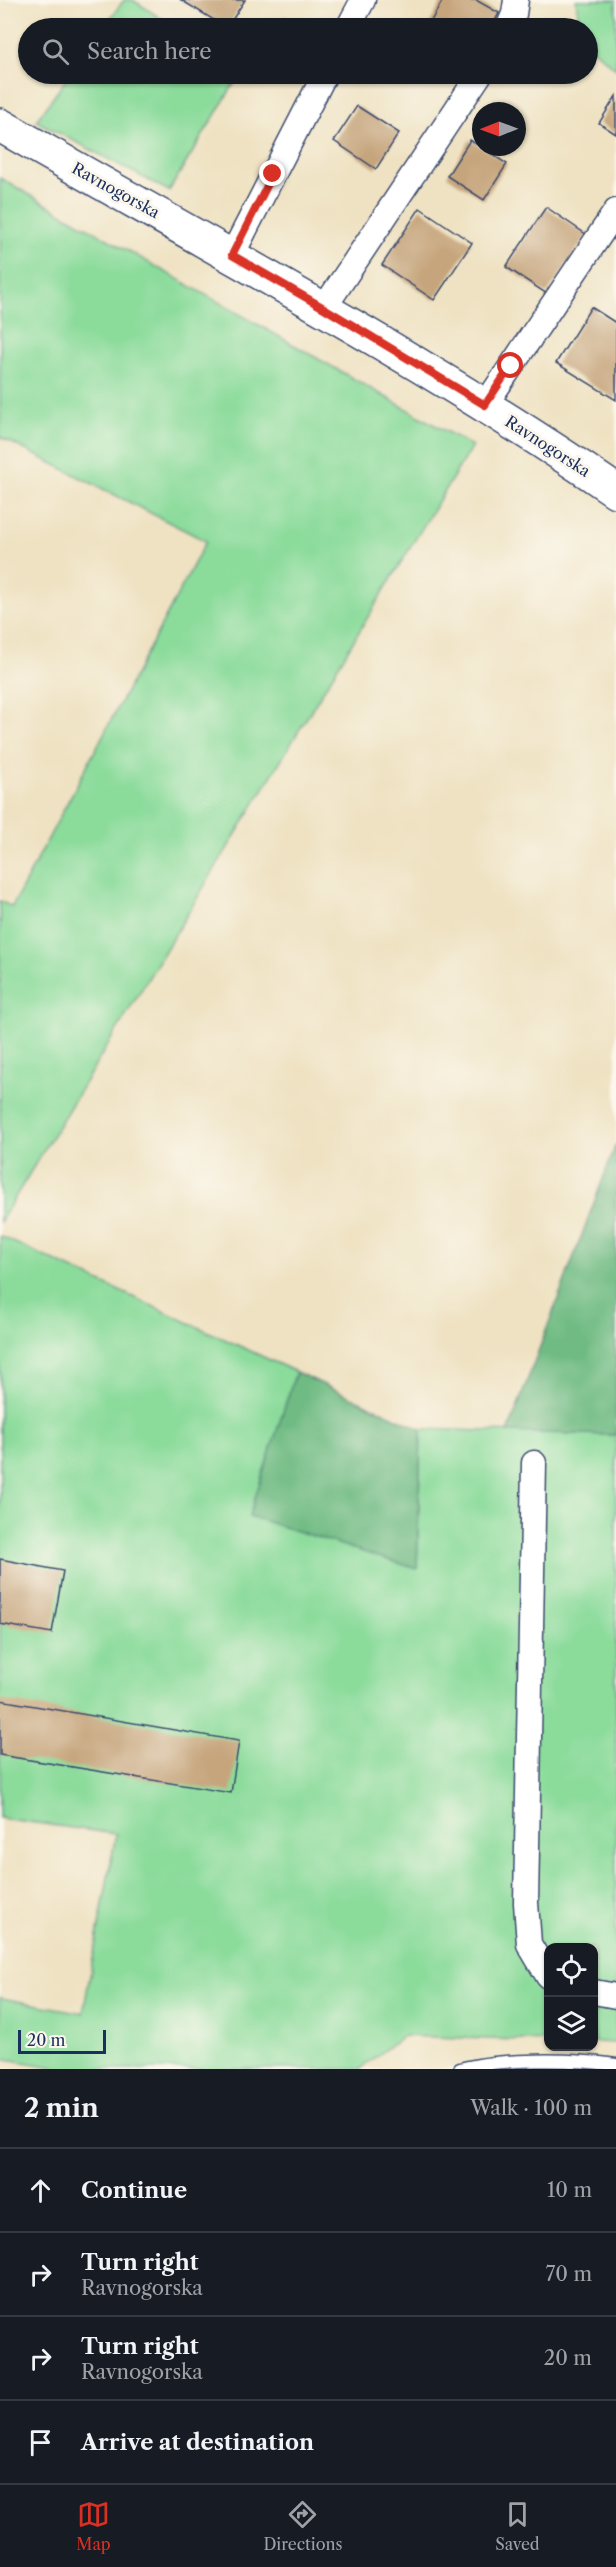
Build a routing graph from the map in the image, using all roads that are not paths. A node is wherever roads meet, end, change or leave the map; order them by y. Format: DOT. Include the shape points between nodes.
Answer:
graph roads {
  1 [pos="363,0"];
  2 [pos="516,0"];
  3 [pos="353,18"];
  4 [pos="512,18"];
  5 [pos="320,84"];
  6 [pos="473,84"];
  7 [pos="0,124"];
  8 [pos="616,211"];
  9 [pos="232,255"];
  10 [pos="324,308"];
  11 [pos="485,405"];
  12 [pos="616,491"];
  13 [pos="534,1463"];
  14 [pos="544,1968"];
  15 [pos="598,1993"];
  16 [pos="616,1996"];
  17 [pos="616,2066"];
  18 [pos="460,2069"];
  1 -- 3 [label="street"];
  2 -- 4 [label="street"];
  5 -- 9 [label="street"];
  6 -- 10 [label="street"];
  7 -- 9 [label="main road, Ravnogorska"];
  8 -- 11 [label="street"];
  9 -- 10 [label="main road, Ravnogorska"];
  10 -- 11 [label="main road, Ravnogorska"];
  11 -- 12 [label="main road, Ravnogorska"];
  13 -- 14 [label="street" via="526,1903 530,1944"];
  15 -- 16 [label="street"];
  17 -- 18 [label="lane" via="595,2062 495,2062"];
}
